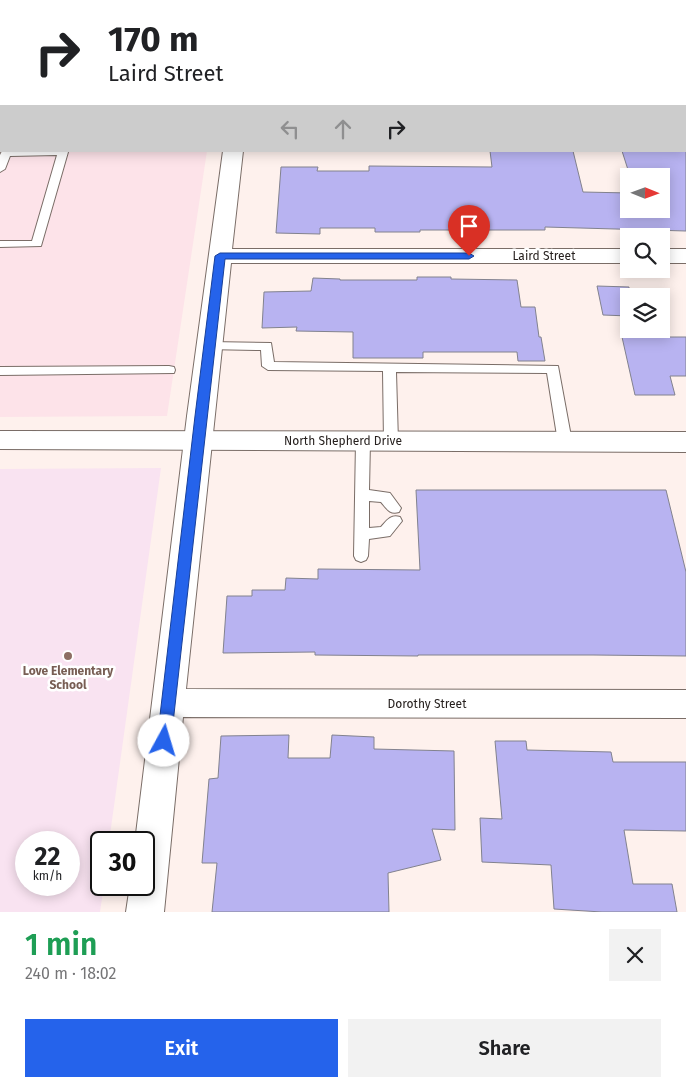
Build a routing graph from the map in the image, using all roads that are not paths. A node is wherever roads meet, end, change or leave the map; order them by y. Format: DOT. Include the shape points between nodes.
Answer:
graph roads {
  1 [pos="233,152"];
  2 [pos="0,169"];
  3 [pos="0,244"];
  4 [pos="220,256"];
  5 [pos="620,256"];
  6 [pos="670,256"];
  7 [pos="686,256"];
  8 [pos="210,346"];
  9 [pos="389,367"];
  10 [pos="169,370"];
  11 [pos="0,371"];
  12 [pos="0,440"];
  13 [pos="198,441"];
  14 [pos="363,442"];
  15 [pos="391,442"];
  16 [pos="564,442"];
  17 [pos="686,442"];
  18 [pos="362,496"];
  19 [pos="362,534"];
  20 [pos="361,556"];
  21 [pos="168,703"];
  22 [pos="686,704"];
  23 [pos="145,912"];
  1 -- 4 [label="street"];
  2 -- 3 [label="lane" via="6,153 63,152 36,244"];
  4 -- 5 [label="street, Laird Street"];
  4 -- 8 [label="street"];
  6 -- 7 [label="street"];
  8 -- 9 [label="lane" via="267,346 268,366"];
  8 -- 13 [label="street"];
  9 -- 15 [label="lane"];
  9 -- 16 [label="lane" via="553,369"];
  10 -- 11 [label="lane"];
  12 -- 13 [label="street, North Shepherd Drive"];
  13 -- 14 [label="street, North Shepherd Drive"];
  13 -- 21 [label="street"];
  14 -- 15 [label="street, North Shepherd Drive"];
  14 -- 18 [label="lane"];
  15 -- 16 [label="street, North Shepherd Drive"];
  16 -- 17 [label="street, North Shepherd Drive"];
  18 -- 19 [label="lane"];
  18 -- 19 [label="lane" via="385,497 394,514 385,532"];
  19 -- 20 [label="lane"];
  21 -- 22 [label="street, Dorothy Street"];
  21 -- 23 [label="street"];
}
